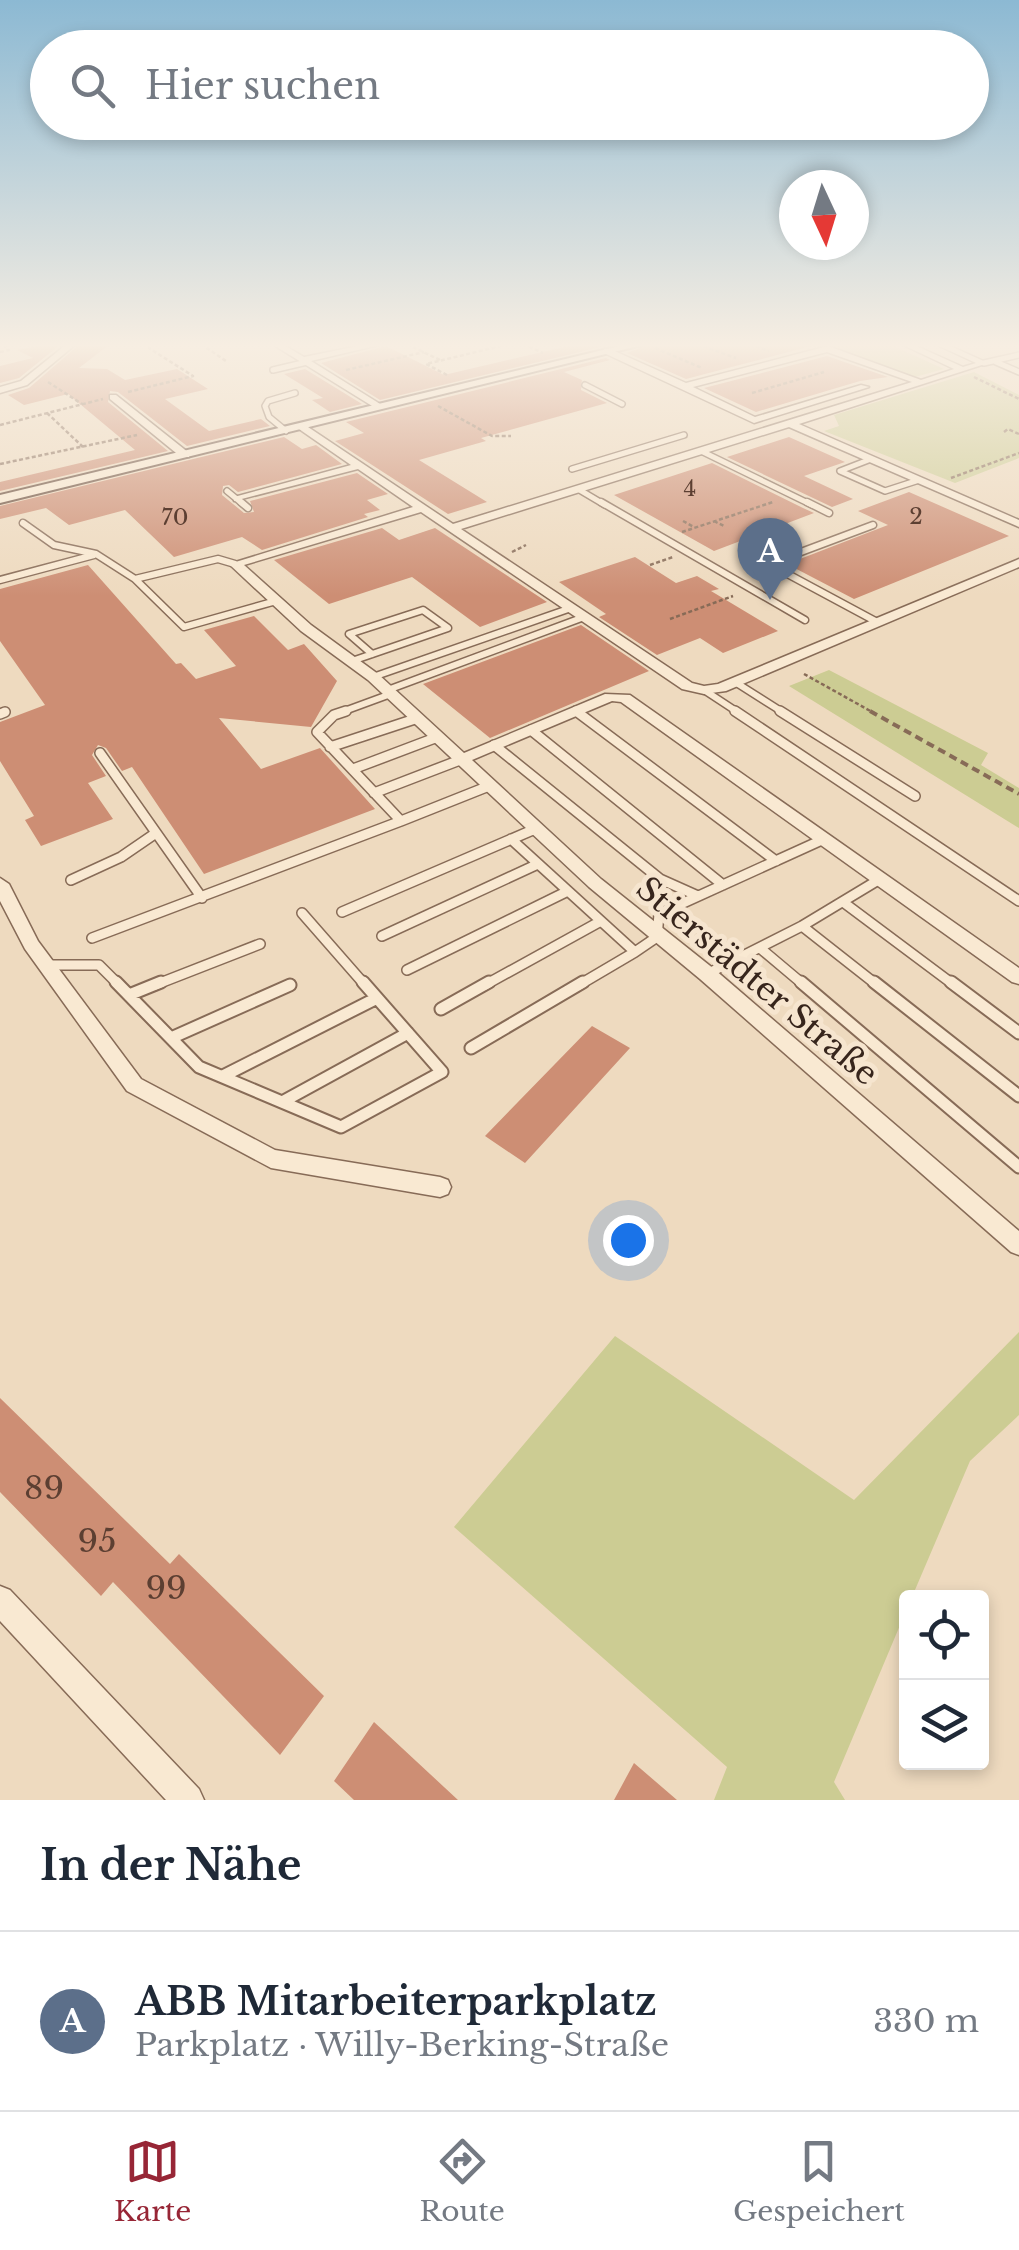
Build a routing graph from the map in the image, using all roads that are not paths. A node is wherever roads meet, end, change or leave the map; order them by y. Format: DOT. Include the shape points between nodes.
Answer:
graph roads {
  1 [pos="151,428"];
  2 [pos="283,428"];
  3 [pos="297,428"];
  4 [pos="303,428"];
  5 [pos="776,428"];
  6 [pos="798,428"];
  7 [pos="286,430"];
  8 [pos="684,435"];
  9 [pos="701,451"];
  10 [pos="186,455"];
  11 [pos="871,459"];
  12 [pos="359,466"];
  13 [pos="572,468"];
  14 [pos="918,480"];
  15 [pos="578,489"];
  16 [pos="227,491"];
  17 [pos="0,499"];
  18 [pos="238,500"];
  19 [pos="248,508"];
  20 [pos="422,508"];
  21 [pos="829,513"];
  22 [pos="23,523"];
  23 [pos="1019,524"];
  24 [pos="873,525"];
  25 [pos="451,528"];
  26 [pos="96,554"];
  27 [pos="1019,563"];
  28 [pos="235,564"];
  29 [pos="136,579"];
  30 [pos="0,580"];
  31 [pos="276,601"];
  32 [pos="570,608"];
  33 [pos="584,617"];
  34 [pos="805,620"];
  35 [pos="877,622"];
  36 [pos="372,654"];
  37 [pos="352,661"];
  38 [pos="373,677"];
  39 [pos="735,682"];
  40 [pos="704,690"];
  41 [pos="387,693"];
  42 [pos="576,711"];
  43 [pos="414,719"];
  44 [pos="531,730"];
  45 [pos="436,738"];
  46 [pos="494,746"];
  47 [pos="330,747"];
  48 [pos="100,753"];
  49 [pos="460,760"];
  50 [pos="352,770"];
  51 [pos="489,786"];
  52 [pos="374,793"];
  53 [pos="915,796"];
  54 [pos="401,821"];
  55 [pos="535,829"];
  56 [pos="156,833"];
  57 [pos="511,839"];
  58 [pos="824,839"];
  59 [pos="776,861"];
  60 [pos="538,864"];
  61 [pos="882,878"];
  62 [pos="72,880"];
  63 [pos="0,884"];
  64 [pos="723,885"];
  65 [pos="568,891"];
  66 [pos="698,896"];
  67 [pos="202,898"];
  68 [pos="843,902"];
  69 [pos="1019,902"];
  70 [pos="342,912"];
  71 [pos="302,913"];
  72 [pos="601,920"];
  73 [pos="802,926"];
  74 [pos="382,936"];
  75 [pos="657,936"];
  76 [pos="92,938"];
  77 [pos="260,944"];
  78 [pos="760,948"];
  79 [pos="635,952"];
  80 [pos="46,965"];
  81 [pos="407,970"];
  82 [pos="707,974"];
  83 [pos="1019,977"];
  84 [pos="290,985"];
  85 [pos="129,996"];
  86 [pos="377,998"];
  87 [pos="441,1009"];
  88 [pos="408,1033"];
  89 [pos="1019,1034"];
  90 [pos="171,1038"];
  91 [pos="470,1048"];
  92 [pos="223,1076"];
  93 [pos="1019,1096"];
  94 [pos="282,1102"];
  95 [pos="1019,1167"];
  96 [pos="440,1187"];
  97 [pos="1019,1246"];
  98 [pos="0,1600"];
  99 [pos="188,1800"];
  1 -- 10 [label="street"];
  2 -- 7 [label="lane"];
  3 -- 7 [label="main road"];
  4 -- 12 [label="street"];
  5 -- 9 [label="street"];
  6 -- 11 [label="street"];
  7 -- 10 [label="main road"];
  8 -- 13 [label="lane"];
  9 -- 15 [label="street"];
  9 -- 21 [label="lane"];
  10 -- 17 [label="main road"];
  11 -- 14 [label="street"];
  11 -- 14 [label="lane" via="840,470 885,491"];
  12 -- 18 [label="street"];
  12 -- 20 [label="street"];
  14 -- 23 [label="street"];
  15 -- 25 [label="street"];
  15 -- 34 [label="lane"];
  16 -- 18 [label="lane"];
  18 -- 19 [label="lane"];
  20 -- 25 [label="street"];
  20 -- 28 [label="street"];
  22 -- 26 [label="lane" via="54,545"];
  24 -- 35 [label="lane" via="769,564"];
  25 -- 32 [label="street"];
  26 -- 29 [label="lane"];
  26 -- 30 [label="lane"];
  27 -- 35 [label="street"];
  28 -- 29 [label="lane" via="218,559"];
  28 -- 31 [label="street, Stierstädter Straße"];
  29 -- 31 [label="lane" via="184,627"];
  31 -- 37 [label="street, Stierstädter Straße"];
  32 -- 33 [label="street"];
  32 -- 38 [label="lane"];
  33 -- 40 [label="street" via="687,686"];
  33 -- 41 [label="lane"];
  35 -- 39 [label="street"];
  36 -- 36 [label="lane" via="418,638 448,628 423,610 349,634"];
  36 -- 37 [label="lane"];
  37 -- 38 [label="street, Stierstädter Straße"];
  38 -- 41 [label="street, Stierstädter Straße"];
  39 -- 40 [label="street"];
  39 -- 53 [label="lane"];
  40 -- 69 [label="lane"];
  41 -- 43 [label="street, Stierstädter Straße"];
  41 -- 47 [label="lane" via="323,723 317,732"];
  42 -- 44 [label="street"];
  42 -- 58 [label="street" via="610,696 625,698"];
  42 -- 59 [label="lane"];
  43 -- 45 [label="street, Stierstädter Straße"];
  43 -- 47 [label="lane"];
  44 -- 46 [label="street"];
  44 -- 64 [label="lane"];
  45 -- 49 [label="street, Stierstädter Straße"];
  45 -- 50 [label="lane"];
  46 -- 49 [label="street"];
  46 -- 66 [label="lane" via="660,878"];
  47 -- 50 [label="lane"];
  48 -- 56 [label="lane"];
  49 -- 51 [label="street, Stierstädter Straße"];
  49 -- 52 [label="lane"];
  50 -- 52 [label="lane"];
  51 -- 54 [label="lane"];
  51 -- 55 [label="street, Stierstädter Straße"];
  52 -- 54 [label="lane"];
  54 -- 67 [label="lane"];
  55 -- 57 [label="lane"];
  55 -- 75 [label="street, Stierstädter Straße"];
  56 -- 62 [label="lane"];
  56 -- 67 [label="lane"];
  57 -- 60 [label="lane"];
  57 -- 70 [label="lane"];
  58 -- 59 [label="lane"];
  58 -- 61 [label="street"];
  59 -- 64 [label="lane"];
  60 -- 65 [label="lane"];
  60 -- 74 [label="lane"];
  61 -- 68 [label="lane"];
  61 -- 83 [label="street"];
  63 -- 80 [label="street"];
  64 -- 66 [label="lane"];
  65 -- 72 [label="lane"];
  65 -- 81 [label="lane"];
  66 -- 75 [label="lane" via="659,914"];
  67 -- 76 [label="lane"];
  68 -- 73 [label="lane"];
  68 -- 89 [label="lane"];
  71 -- 86 [label="lane"];
  72 -- 79 [label="lane"];
  72 -- 87 [label="lane"];
  73 -- 78 [label="lane"];
  73 -- 93 [label="lane"];
  75 -- 79 [label="lane"];
  75 -- 82 [label="street, Stierstädter Straße"];
  77 -- 85 [label="lane"];
  78 -- 82 [label="lane"];
  78 -- 95 [label="lane"];
  79 -- 91 [label="lane"];
  80 -- 85 [label="lane" via="99,964"];
  80 -- 96 [label="street" via="134,1085 271,1159"];
  82 -- 97 [label="street, Stierstädter Straße"];
  84 -- 90 [label="lane"];
  85 -- 90 [label="lane"];
  86 -- 88 [label="lane"];
  86 -- 92 [label="lane"];
  88 -- 94 [label="lane"];
  88 -- 94 [label="lane" via="442,1072 341,1127"];
  90 -- 92 [label="lane" via="200,1067"];
  92 -- 94 [label="lane"];
  98 -- 99 [label="street"];
}
